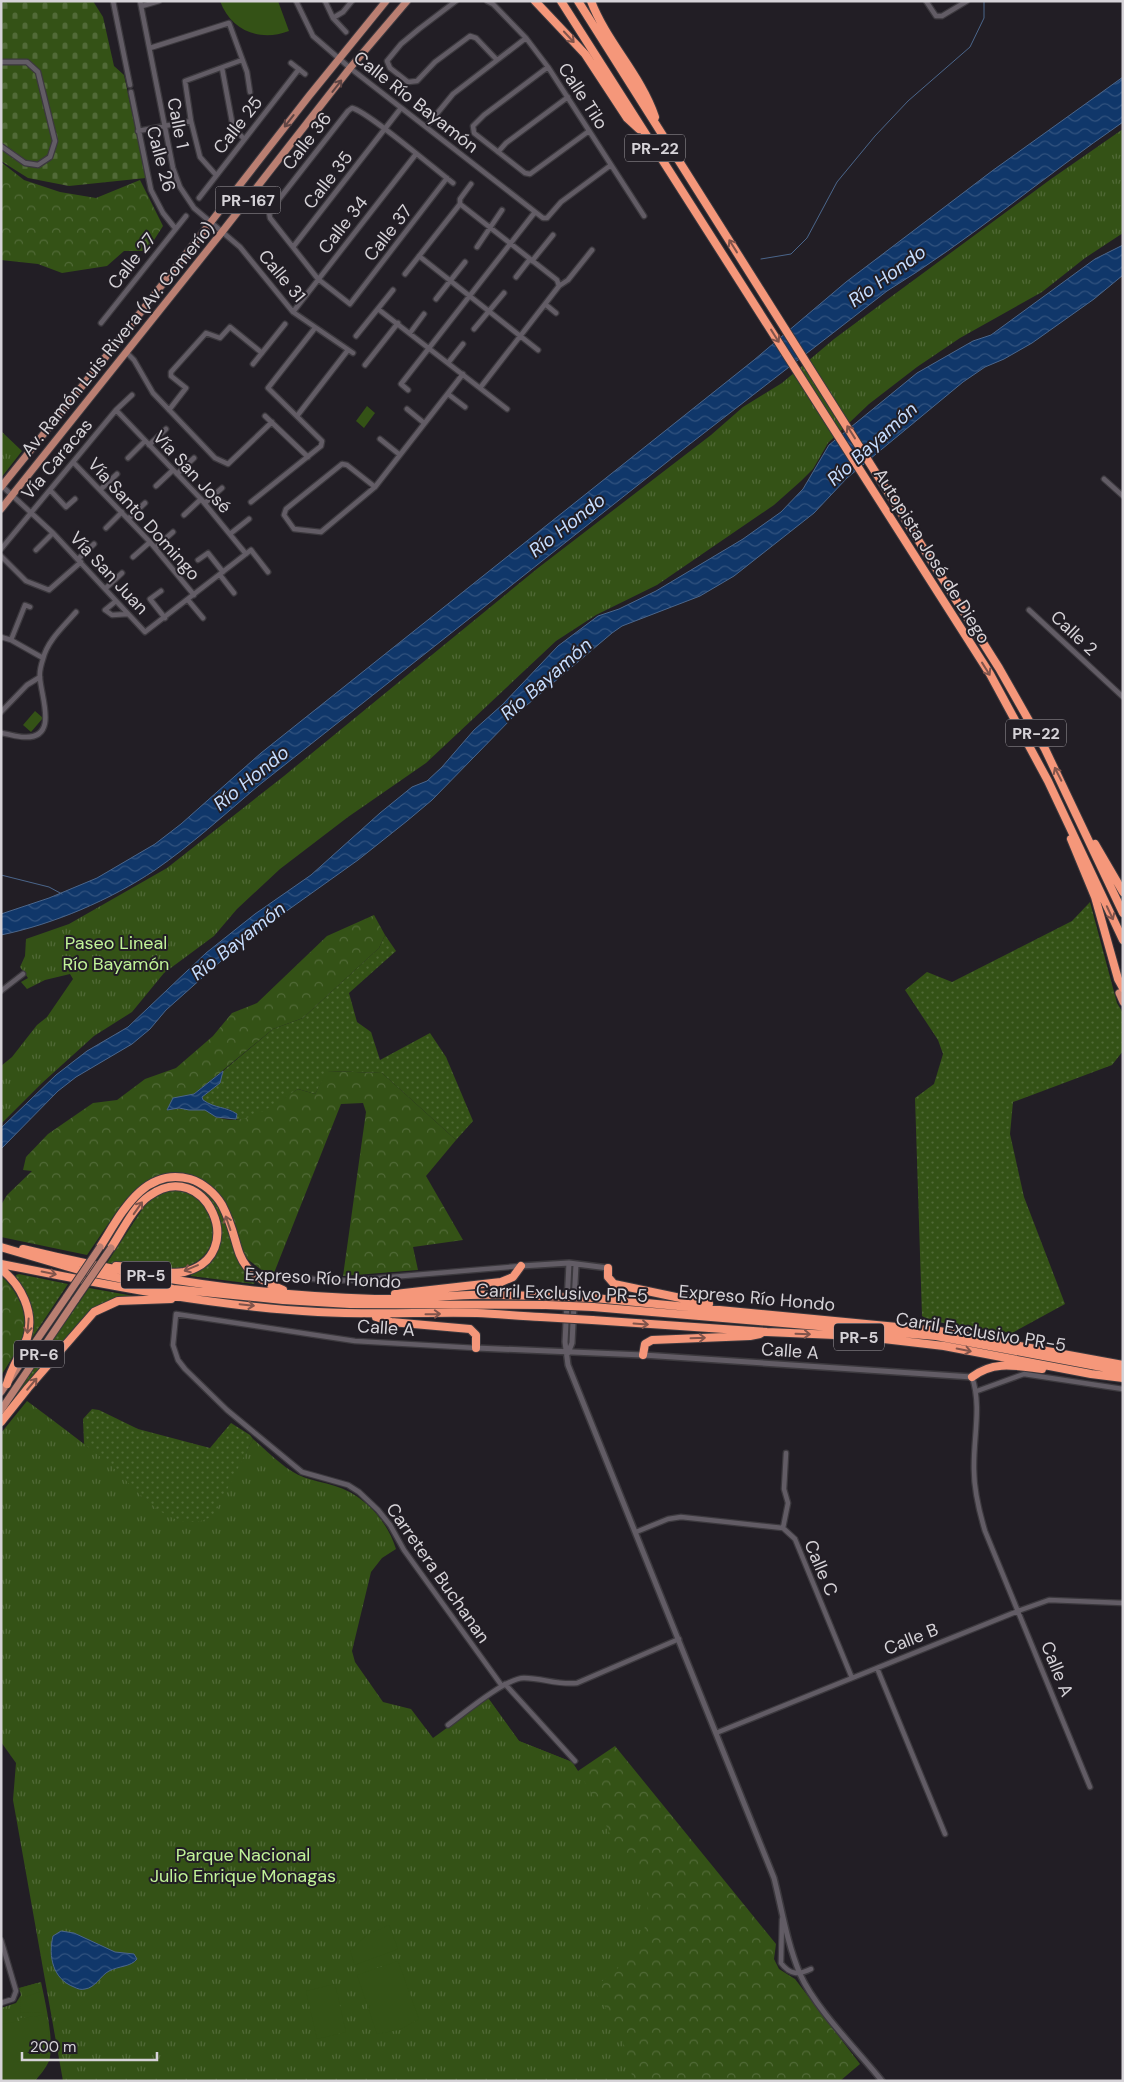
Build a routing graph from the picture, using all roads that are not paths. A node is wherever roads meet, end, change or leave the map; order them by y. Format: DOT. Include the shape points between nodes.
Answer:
graph roads {
  1 [pos="113,1"];
  2 [pos="158,1"];
  3 [pos="296,1"];
  4 [pos="325,1"];
  5 [pos="352,1"];
  6 [pos="386,1"];
  7 [pos="407,1"];
  8 [pos="456,1"];
  9 [pos="487,1"];
  10 [pos="535,1"];
  11 [pos="561,1"];
  12 [pos="566,1"];
  13 [pos="572,1"];
  14 [pos="578,1"];
  15 [pos="591,1"];
  16 [pos="926,1"];
  17 [pos="967,1"];
  18 [pos="141,4"];
  19 [pos="333,18"];
  20 [pos="346,32"];
  21 [pos="526,38"];
  22 [pos="150,48"];
  23 [pos="339,59"];
  24 [pos="242,60"];
  25 [pos="497,60"];
  26 [pos="1,62"];
  27 [pos="125,62"];
  28 [pos="119,63"];
  29 [pos="291,63"];
  30 [pos="548,67"];
  31 [pos="222,68"];
  32 [pos="350,68"];
  33 [pos="299,69"];
  34 [pos="305,74"];
  35 [pos="130,85"];
  36 [pos="131,92"];
  37 [pos="250,92"];
  38 [pos="568,97"];
  39 [pos="401,108"];
  40 [pos="191,121"];
  41 [pos="165,126"];
  42 [pos="426,127"];
  43 [pos="384,130"];
  44 [pos="138,131"];
  45 [pos="589,131"];
  46 [pos="660,131"];
  47 [pos="244,139"];
  48 [pos="649,139"];
  49 [pos="1,146"];
  50 [pos="498,152"];
  51 [pos="416,154"];
  52 [pos="675,155"];
  53 [pos="611,165"];
  54 [pos="216,175"];
  55 [pos="447,178"];
  56 [pos="453,183"];
  57 [pos="471,184"];
  58 [pos="199,198"];
  59 [pos="460,204"];
  60 [pos="502,210"];
  61 [pos="535,212"];
  62 [pos="186,216"];
  63 [pos="644,216"];
  64 [pos="210,222"];
  65 [pos="175,228"];
  66 [pos="491,229"];
  67 [pos="222,232"];
  68 [pos="553,235"];
  69 [pos="511,244"];
  70 [pos="293,247"];
  71 [pos="477,247"];
  72 [pos="592,250"];
  73 [pos="419,256"];
  74 [pos="531,260"];
  75 [pos="466,262"];
  76 [pos="405,274"];
  77 [pos="516,277"];
  78 [pos="318,279"];
  79 [pos="450,281"];
  80 [pos="559,286"];
  81 [pos="393,290"];
  82 [pos="504,292"];
  83 [pos="748,294"];
  84 [pos="470,296"];
  85 [pos="436,299"];
  86 [pos="350,304"];
  87 [pos="545,304"];
  88 [pos="378,308"];
  89 [pos="489,311"];
  90 [pos="293,312"];
  91 [pos="556,313"];
  92 [pos="424,314"];
  93 [pos="101,324"];
  94 [pos="285,324"];
  95 [pos="398,324"];
  96 [pos="315,328"];
  97 [pos="474,329"];
  98 [pos="410,333"];
  99 [pos="356,336"];
  100 [pos="520,336"];
  101 [pos="463,344"];
  102 [pos="429,348"];
  103 [pos="538,350"];
  104 [pos="127,353"];
  105 [pos="262,353"];
  106 [pos="448,363"];
  107 [pos="254,364"];
  108 [pos="365,365"];
  109 [pos="463,374"];
  110 [pos="480,388"];
  111 [pos="408,390"];
  112 [pos="448,394"];
  113 [pos="132,395"];
  114 [pos="465,407"];
  115 [pos="507,409"];
  116 [pos="116,410"];
  117 [pos="169,410"];
  118 [pos="407,410"];
  119 [pos="265,416"];
  120 [pos="297,416"];
  121 [pos="272,422"];
  122 [pos="424,423"];
  123 [pos="166,429"];
  124 [pos="380,439"];
  125 [pos="145,441"];
  126 [pos="150,445"];
  127 [pos="400,455"];
  128 [pos="308,457"];
  129 [pos="128,458"];
  130 [pos="194,458"];
  131 [pos="73,462"];
  132 [pos="173,470"];
  133 [pos="117,474"];
  134 [pos="177,474"];
  135 [pos="1104,479"];
  136 [pos="156,486"];
  137 [pos="375,486"];
  138 [pos="2,487"];
  139 [pos="222,488"];
  140 [pos="50,490"];
  141 [pos="100,490"];
  142 [pos="12,496"];
  143 [pos="1123,496"];
  144 [pos="75,499"];
  145 [pos="203,501"];
  146 [pos="251,502"];
  147 [pos="145,503"];
  148 [pos="1,509"];
  149 [pos="32,512"];
  150 [pos="122,512"];
  151 [pos="184,515"];
  152 [pos="128,519"];
  153 [pos="249,519"];
  154 [pos="106,528"];
  155 [pos="173,532"];
  156 [pos="53,533"];
  157 [pos="230,534"];
  158 [pos="150,542"];
  159 [pos="94,544"];
  160 [pos="155,548"];
  161 [pos="1,549"];
  162 [pos="36,550"];
  163 [pos="246,554"];
  164 [pos="1,556"];
  165 [pos="133,557"];
  166 [pos="198,560"];
  167 [pos="79,561"];
  168 [pos="268,572"];
  169 [pos="122,573"];
  170 [pos="221,573"];
  171 [pos="106,588"];
  172 [pos="161,591"];
  173 [pos="234,593"];
  174 [pos="194,595"];
  175 [pos="188,600"];
  176 [pos="116,601"];
  177 [pos="30,607"];
  178 [pos="1029,610"];
  179 [pos="76,612"];
  180 [pos="128,614"];
  181 [pos="165,618"];
  182 [pos="203,618"];
  183 [pos="1,637"];
  184 [pos="11,640"];
  185 [pos="43,658"];
  186 [pos="40,676"];
  187 [pos="1123,697"];
  188 [pos="1,712"];
  189 [pos="1,733"];
  190 [pos="1070,800"];
  191 [pos="1060,805"];
  192 [pos="1123,892"];
  193 [pos="1123,913"];
  194 [pos="1123,940"];
  195 [pos="23,974"];
  196 [pos="1121,990"];
  197 [pos="1,991"];
  198 [pos="1123,1002"];
  199 [pos="1,1243"];
  200 [pos="1,1248"];
  201 [pos="100,1248"];
  202 [pos="110,1248"];
  203 [pos="569,1263"];
  204 [pos="1,1264"];
  205 [pos="576,1264"];
  206 [pos="89,1265"];
  207 [pos="521,1266"];
  208 [pos="608,1268"];
  209 [pos="1,1269"];
  210 [pos="278,1275"];
  211 [pos="292,1294"];
  212 [pos="182,1297"];
  213 [pos="376,1299"];
  214 [pos="720,1309"];
  215 [pos="176,1314"];
  216 [pos="367,1314"];
  217 [pos="767,1332"];
  218 [pos="476,1348"];
  219 [pos="568,1353"];
  220 [pos="643,1356"];
  221 [pos="1122,1366"];
  222 [pos="1091,1374"];
  223 [pos="972,1377"];
  224 [pos="1123,1378"];
  225 [pos="7,1384"];
  226 [pos="1123,1389"];
  227 [pos="977,1391"];
  228 [pos="1,1392"];
  229 [pos="1,1410"];
  230 [pos="1,1422"];
  231 [pos="786,1453"];
  232 [pos="783,1528"];
  233 [pos="636,1532"];
  234 [pos="1123,1603"];
  235 [pos="1018,1611"];
  236 [pos="678,1639"];
  237 [pos="877,1668"];
  238 [pos="852,1678"];
  239 [pos="504,1685"];
  240 [pos="448,1724"];
  241 [pos="716,1733"];
  242 [pos="575,1761"];
  243 [pos="1090,1787"];
  244 [pos="945,1834"];
  245 [pos="782,1919"];
  246 [pos="1,1940"];
  247 [pos="4,1959"];
  248 [pos="811,1969"];
  249 [pos="800,1974"];
  250 [pos="1,2003"];
  251 [pos="880,2079"];
  252 [pos="873,2081"];
  1 -- 27 [label="street"];
  2 -- 18 [label="street"];
  3 -- 23 [label="street, Calle Río Bayamón" via="313,36"];
  4 -- 19 [label="street"];
  5 -- 19 [label="street"];
  6 -- 23 [label="main road, Av. Ramón Luis Rivera (Av. Comerío) / PR-167"];
  7 -- 32 [label="main road, Av. Ramón Luis Rivera (Av. Comerío) / PR-167"];
  8 -- 25 [label="street" via="401,44 388,61 390,68 408,82 417,81 435,62 470,36"];
  9 -- 21 [label="street, Calle Tilo"];
  10 -- 48 [label="highway, one-way" via="585,54 627,118"];
  11 -- 48 [label="highway, Autopista José de Diego / PR-22"];
  12 -- 83 [label="highway" via="728,256"];
  13 -- 52 [label="highway" via="656,134"];
  14 -- 46 [label="highway, Autopista José de Diego / PR-22"];
  15 -- 46 [label="highway" via="606,32 649,100"];
  16 -- 17 [label="street" via="936,16 942,16"];
  18 -- 22 [label="street, Calle 1"];
  19 -- 20 [label="street"];
  21 -- 25 [label="street"];
  21 -- 30 [label="street, Calle Tilo"];
  22 -- 24 [label="street" via="229,23"];
  22 -- 41 [label="street, Calle 1"];
  23 -- 32 [label="street, Calle Río Bayamón"];
  23 -- 64 [label="main road, Av. Ramón Luis Rivera (Av. Comerío) / PR-167, one-way"];
  24 -- 31 [label="street"];
  24 -- 37 [label="street"];
  25 -- 42 [label="street" via="453,94"];
  26 -- 49 [label="street" via="27,62 38,72 55,141 50,157 38,165 25,163"];
  27 -- 28 [label="street"];
  27 -- 35 [label="street"];
  29 -- 33 [label="street"];
  30 -- 38 [label="street, Calle Tilo"];
  30 -- 50 [label="street" via="473,126 474,133"];
  31 -- 40 [label="street" via="185,81"];
  31 -- 47 [label="street" via="233,126"];
  32 -- 39 [label="street, Calle Río Bayamón"];
  67 -- 32 [label="main road, Av. Ramón Luis Rivera (Av. Comerío) / PR-167, one-way"];
  33 -- 34 [label="street"];
  33 -- 47 [label="street, Calle 25"];
  36 -- 44 [label="street, Calle 26"];
  38 -- 45 [label="street, Calle Tilo"];
  38 -- 50 [label="street"];
  39 -- 42 [label="street, Calle Río Bayamón"];
  39 -- 43 [label="street, Calle 35"];
  40 -- 41 [label="street"];
  40 -- 54 [label="street" via="200,157"];
  41 -- 44 [label="street"];
  41 -- 64 [label="street, Calle 1" via="180,187 194,208"];
  42 -- 61 [label="street, Calle Río Bayamón"];
  43 -- 51 [label="street, Calle 36"];
  43 -- 70 [label="street, Calle 35"];
  43 -- 70 [label="street, Calle 36" via="358,109 348,111 270,212 270,218"];
  44 -- 65 [label="street, Calle 26" via="151,190"];
  45 -- 50 [label="street" via="530,174"];
  45 -- 53 [label="street, Calle Tilo"];
  46 -- 52 [label="highway, Autopista José de Diego / PR-22"];
  47 -- 54 [label="street, Calle 25"];
  48 -- 83 [label="highway, Autopista José de Diego / PR-22"];
  51 -- 55 [label="street, Calle 36"];
  51 -- 78 [label="street, Calle 34"];
  190 -- 52 [label="highway, Autopista José de Diego / PR-22, one-way" via="1022,706"];
  53 -- 61 [label="street" via="561,202 547,218"];
  53 -- 63 [label="street, Calle Tilo"];
  54 -- 58 [label="street, Calle 25"];
  55 -- 56 [label="street, Calle 36"];
  55 -- 86 [label="street, Calle 37"];
  57 -- 59 [label="street"];
  59 -- 66 [label="street"];
  59 -- 73 [label="street"];
  60 -- 66 [label="street"];
  61 -- 69 [label="street"];
  62 -- 65 [label="street, Calle 27"];
  64 -- 67 [label="street, Calle 1"];
  64 -- 138 [label="main road, Av. Ramón Luis Rivera (Av. Comerío) / PR-167"];
  65 -- 93 [label="street, Calle 27"];
  66 -- 69 [label="street"];
  66 -- 71 [label="street"];
  67 -- 90 [label="street, Calle 31" via="240,247"];
  67 -- 104 [label="main road, Av. Ramón Luis Rivera (Av. Comerío) / PR-167"];
  68 -- 74 [label="street"];
  69 -- 74 [label="street"];
  69 -- 84 [label="street"];
  70 -- 78 [label="street, Calle 36"];
  72 -- 80 [label="street" via="568,280"];
  73 -- 76 [label="street"];
  73 -- 79 [label="street"];
  74 -- 77 [label="street"];
  74 -- 80 [label="street" via="557,280"];
  75 -- 79 [label="street"];
  78 -- 86 [label="street, Calle 36"];
  78 -- 90 [label="street, Calle 34"];
  79 -- 84 [label="street"];
  79 -- 85 [label="street"];
  80 -- 87 [label="street"];
  81 -- 88 [label="street"];
  82 -- 89 [label="street"];
  83 -- 191 [label="highway, Autopista José de Diego / PR-22, one-way" via="1011,710"];
  84 -- 89 [label="street"];
  84 -- 102 [label="street"];
  87 -- 91 [label="street"];
  87 -- 100 [label="street"];
  88 -- 95 [label="street"];
  88 -- 99 [label="street"];
  89 -- 97 [label="street"];
  89 -- 100 [label="street"];
  90 -- 96 [label="street, Calle 31"];
  92 -- 98 [label="street"];
  94 -- 105 [label="street"];
  95 -- 98 [label="street"];
  95 -- 108 [label="street"];
  96 -- 120 [label="street" via="268,388"];
  96 -- 120 [label="street, Calle 31" via="350,351"];
  98 -- 102 [label="street"];
  100 -- 103 [label="street"];
  100 -- 110 [label="street"];
  101 -- 106 [label="street"];
  102 -- 106 [label="street"];
  102 -- 111 [label="street" via="401,384"];
  104 -- 117 [label="street" via="153,393"];
  104 -- 142 [label="main road, Av. Ramón Luis Rivera (Av. Comerío) / PR-167"];
  105 -- 107 [label="street"];
  105 -- 117 [label="street" via="230,327 220,338 206,333 171,372 171,376 186,388"];
  106 -- 109 [label="street"];
  109 -- 110 [label="street"];
  109 -- 112 [label="street"];
  110 -- 115 [label="street"];
  112 -- 114 [label="street"];
  112 -- 122 [label="street"];
  113 -- 116 [label="street, Vía Caracas"];
  116 -- 125 [label="street, Vía San José"];
  116 -- 131 [label="street, Vía Caracas"];
  117 -- 121 [label="street" via="216,458 228,464"];
  118 -- 122 [label="street"];
  119 -- 121 [label="street"];
  120 -- 128 [label="street" via="322,441 321,446"];
  121 -- 128 [label="street"];
  122 -- 127 [label="street"];
  123 -- 126 [label="street"];
  124 -- 127 [label="street"];
  125 -- 126 [label="street, Vía San José"];
  125 -- 129 [label="street"];
  126 -- 132 [label="street, Vía San José"];
  127 -- 137 [label="street"];
  128 -- 146 [label="street"];
  130 -- 134 [label="street"];
  131 -- 140 [label="street, Vía Caracas"];
  131 -- 141 [label="street, Vía Santo Domingo"];
  132 -- 134 [label="street, Vía San José"];
  132 -- 136 [label="street"];
  133 -- 141 [label="street"];
  134 -- 145 [label="street, Vía San José"];
  135 -- 143 [label="street"];
  137 -- 137 [label="street" via="321,532 294,529 284,515 286,509 342,464"];
  138 -- 142 [label="street, Vía San Juan"];
  139 -- 145 [label="street"];
  140 -- 144 [label="street" via="66,507"];
  140 -- 149 [label="street, Vía Caracas"];
  141 -- 150 [label="street, Vía Santo Domingo"];
  142 -- 148 [label="main road, Av. Ramón Luis Rivera (Av. Comerío) / PR-167"];
  142 -- 149 [label="street, Vía San Juan"];
  145 -- 151 [label="street"];
  145 -- 157 [label="street, Vía San José"];
  147 -- 152 [label="street"];
  149 -- 156 [label="street, Vía San Juan"];
  149 -- 161 [label="street, Vía Caracas"];
  150 -- 152 [label="street, Vía Santo Domingo"];
  150 -- 154 [label="street"];
  152 -- 158 [label="street, Vía Santo Domingo"];
  153 -- 157 [label="street"];
  155 -- 160 [label="street"];
  156 -- 162 [label="street"];
  156 -- 167 [label="street, Vía San Juan"];
  157 -- 163 [label="street, Vía San José"];
  158 -- 160 [label="street, Vía Santo Domingo"];
  158 -- 165 [label="street"];
  159 -- 167 [label="street"];
  160 -- 174 [label="street, Vía Santo Domingo"];
  163 -- 168 [label="street, Vía San José" via="251,550"];
  163 -- 170 [label="street, Vía San Juan"];
  164 -- 167 [label="street" via="26,581 50,590"];
  166 -- 170 [label="street" via="208,553"];
  167 -- 171 [label="street, Vía San Juan"];
  169 -- 171 [label="street"];
  170 -- 173 [label="street"];
  170 -- 174 [label="street, Vía San Juan"];
  171 -- 176 [label="street, Vía San Juan"];
  172 -- 181 [label="street" via="150,599"];
  174 -- 175 [label="street, Vía San Juan"];
  175 -- 181 [label="street, Vía San Juan"];
  175 -- 182 [label="street"];
  176 -- 180 [label="street, Vía San Juan"];
  176 -- 180 [label="street" via="105,610 112,615"];
  177 -- 184 [label="street" via="25,605"];
  178 -- 187 [label="street, Calle 2"];
  179 -- 185 [label="street"];
  180 -- 181 [label="street, Vía San Juan" via="144,632"];
  183 -- 184 [label="street"];
  184 -- 185 [label="street"];
  185 -- 186 [label="street"];
  186 -- 188 [label="street"];
  186 -- 189 [label="street" via="47,716 41,731 26,738"];
  190 -- 192 [label="highway"];
  190 -- 193 [label="highway, Autopista José de Diego / PR-22"];
  191 -- 194 [label="highway, Autopista José de Diego / PR-22, one-way"];
  191 -- 196 [label="highway" via="1095,897"];
  195 -- 197 [label="street"];
  196 -- 198 [label="highway"];
  199 -- 206 [label="highway, Expreso Río Hondo / PR-5"];
  200 -- 221 [label="highway, Carril Exclusivo PR-5, bridge" via="111,1278 196,1291 350,1304 593,1307 902,1333"];
  211 -- 201 [label="highway, one-way" via="248,1270 239,1256 220,1203 207,1188 189,1179 164,1179 143,1188 130,1201"];
  201 -- 225 [label="main road, PR-6, bridge"];
  202 -- 206 [label="highway, one-way" via="142,1203 164,1188 194,1191 206,1200 216,1216 218,1233 214,1248 202,1263 191,1269 175,1273 132,1266"];
  202 -- 229 [label="main road, PR-6, bridge"];
  203 -- 205 [label="street"];
  203 -- 207 [label="street"];
  203 -- 219 [label="street" via="565,1342"];
  204 -- 212 [label="highway, Expreso Río Hondo / PR-5, one-way"];
  205 -- 208 [label="street"];
  205 -- 219 [label="street" via="572,1343"];
  206 -- 211 [label="highway, Expreso Río Hondo / PR-5" via="209,1285"];
  207 -- 210 [label="street" via="339,1280"];
  207 -- 213 [label="highway" via="512,1277 501,1282 407,1292"];
  208 -- 214 [label="highway" via="608,1278 614,1284 710,1304"];
  209 -- 225 [label="highway, one-way" via="16,1284 29,1316 27,1337"];
  211 -- 213 [label="highway, Expreso Río Hondo / PR-5"];
  212 -- 216 [label="highway, Expreso Río Hondo / PR-5, one-way" via="316,1312"];
  230 -- 212 [label="highway, one-way" via="94,1312 118,1301"];
  213 -- 214 [label="highway, Expreso Río Hondo / PR-5, bridge" via="542,1296"];
  214 -- 221 [label="highway, Expreso Río Hondo / PR-5" via="939,1331"];
  215 -- 218 [label="street, Calle A" via="355,1340"];
  215 -- 239 [label="street, Carretera Buchanan" via="173,1345 185,1369 227,1410 302,1472 348,1485 378,1510"];
  216 -- 217 [label="highway, Expreso Río Hondo / PR-5, one-way, bridge" via="476,1313"];
  216 -- 218 [label="highway" via="391,1322 470,1329 476,1334"];
  220 -- 217 [label="highway, one-way" via="645,1344 650,1340 750,1336"];
  217 -- 222 [label="highway, Expreso Río Hondo / PR-5, one-way" via="858,1336 944,1346"];
  218 -- 219 [label="street, Calle A"];
  219 -- 220 [label="street, Calle A"];
  219 -- 233 [label="street" via="568,1365"];
  220 -- 223 [label="street, Calle A"];
  222 -- 223 [label="highway" via="996,1365"];
  222 -- 224 [label="highway, Expreso Río Hondo / PR-5"];
  223 -- 227 [label="street, Calle A"];
  225 -- 228 [label="main road, PR-6"];
  226 -- 227 [label="street" via="1024,1374"];
  227 -- 235 [label="street, Calle A" via="974,1471 977,1502 985,1531"];
  231 -- 232 [label="street" via="784,1489 788,1503"];
  232 -- 233 [label="street, Calle C" via="681,1517"];
  232 -- 238 [label="street, Calle C" via="795,1539"];
  233 -- 236 [label="street"];
  234 -- 235 [label="street, Calle B" via="1048,1600"];
  235 -- 237 [label="street, Calle B"];
  235 -- 243 [label="street, Calle A"];
  236 -- 239 [label="street" via="577,1683 560,1684 521,1678"];
  236 -- 241 [label="street"];
  237 -- 238 [label="street, Calle B"];
  237 -- 244 [label="street"];
  238 -- 241 [label="street, Calle B"];
  239 -- 240 [label="street"];
  239 -- 242 [label="street, Carretera Buchanan"];
  241 -- 245 [label="street" via="774,1878"];
  245 -- 249 [label="street"];
  245 -- 249 [label="street" via="781,1963 790,1972"];
  246 -- 247 [label="street"];
  247 -- 250 [label="street" via="16,1991 13,1999"];
  248 -- 249 [label="street"];
  249 -- 251 [label="street" via="814,1998"];
  251 -- 252 [label="street"];
}
